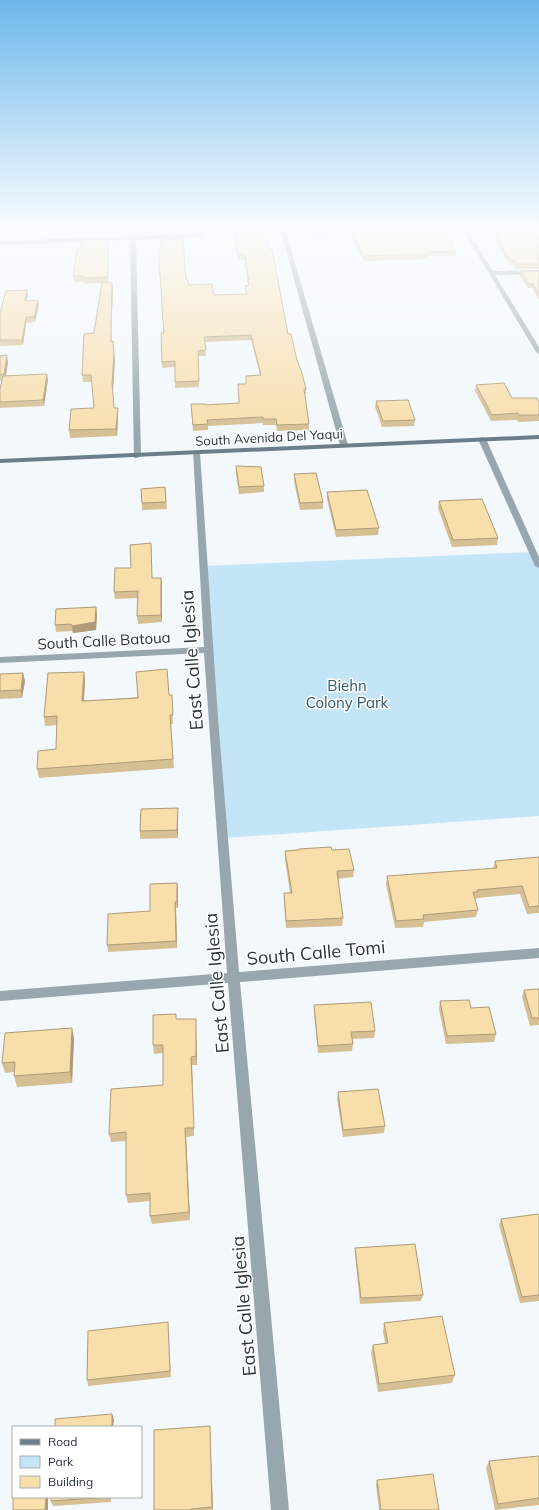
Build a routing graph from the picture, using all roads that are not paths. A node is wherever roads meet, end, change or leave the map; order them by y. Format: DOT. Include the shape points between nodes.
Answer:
graph roads {
  1 [pos="134,295"];
  2 [pos="301,295"];
  3 [pos="504,295"];
  4 [pos="538,349"];
  5 [pos="539,437"];
  6 [pos="482,439"];
  7 [pos="344,445"];
  8 [pos="196,453"];
  9 [pos="137,456"];
  10 [pos="0,461"];
  11 [pos="539,566"];
  12 [pos="209,650"];
  13 [pos="0,660"];
  14 [pos="539,953"];
  15 [pos="235,978"];
  16 [pos="0,996"];
  17 [pos="280,1510"];
  1 -- 9 [label="street"];
  2 -- 7 [label="street"];
  3 -- 4 [label="street"];
  5 -- 6 [label="street, South Avenida Del Yaqui"];
  6 -- 7 [label="street, South Avenida Del Yaqui"];
  6 -- 11 [label="street"];
  7 -- 8 [label="street, South Avenida Del Yaqui"];
  8 -- 9 [label="street, South Avenida Del Yaqui"];
  8 -- 12 [label="street, East Calle Iglesia"];
  9 -- 10 [label="street, South Avenida Del Yaqui"];
  12 -- 13 [label="street, South Calle Batoua"];
  12 -- 15 [label="street, East Calle Iglesia"];
  14 -- 15 [label="street, South Calle Tomi"];
  15 -- 16 [label="street, South Calle Tomi"];
  15 -- 17 [label="street, East Calle Iglesia"];
}
